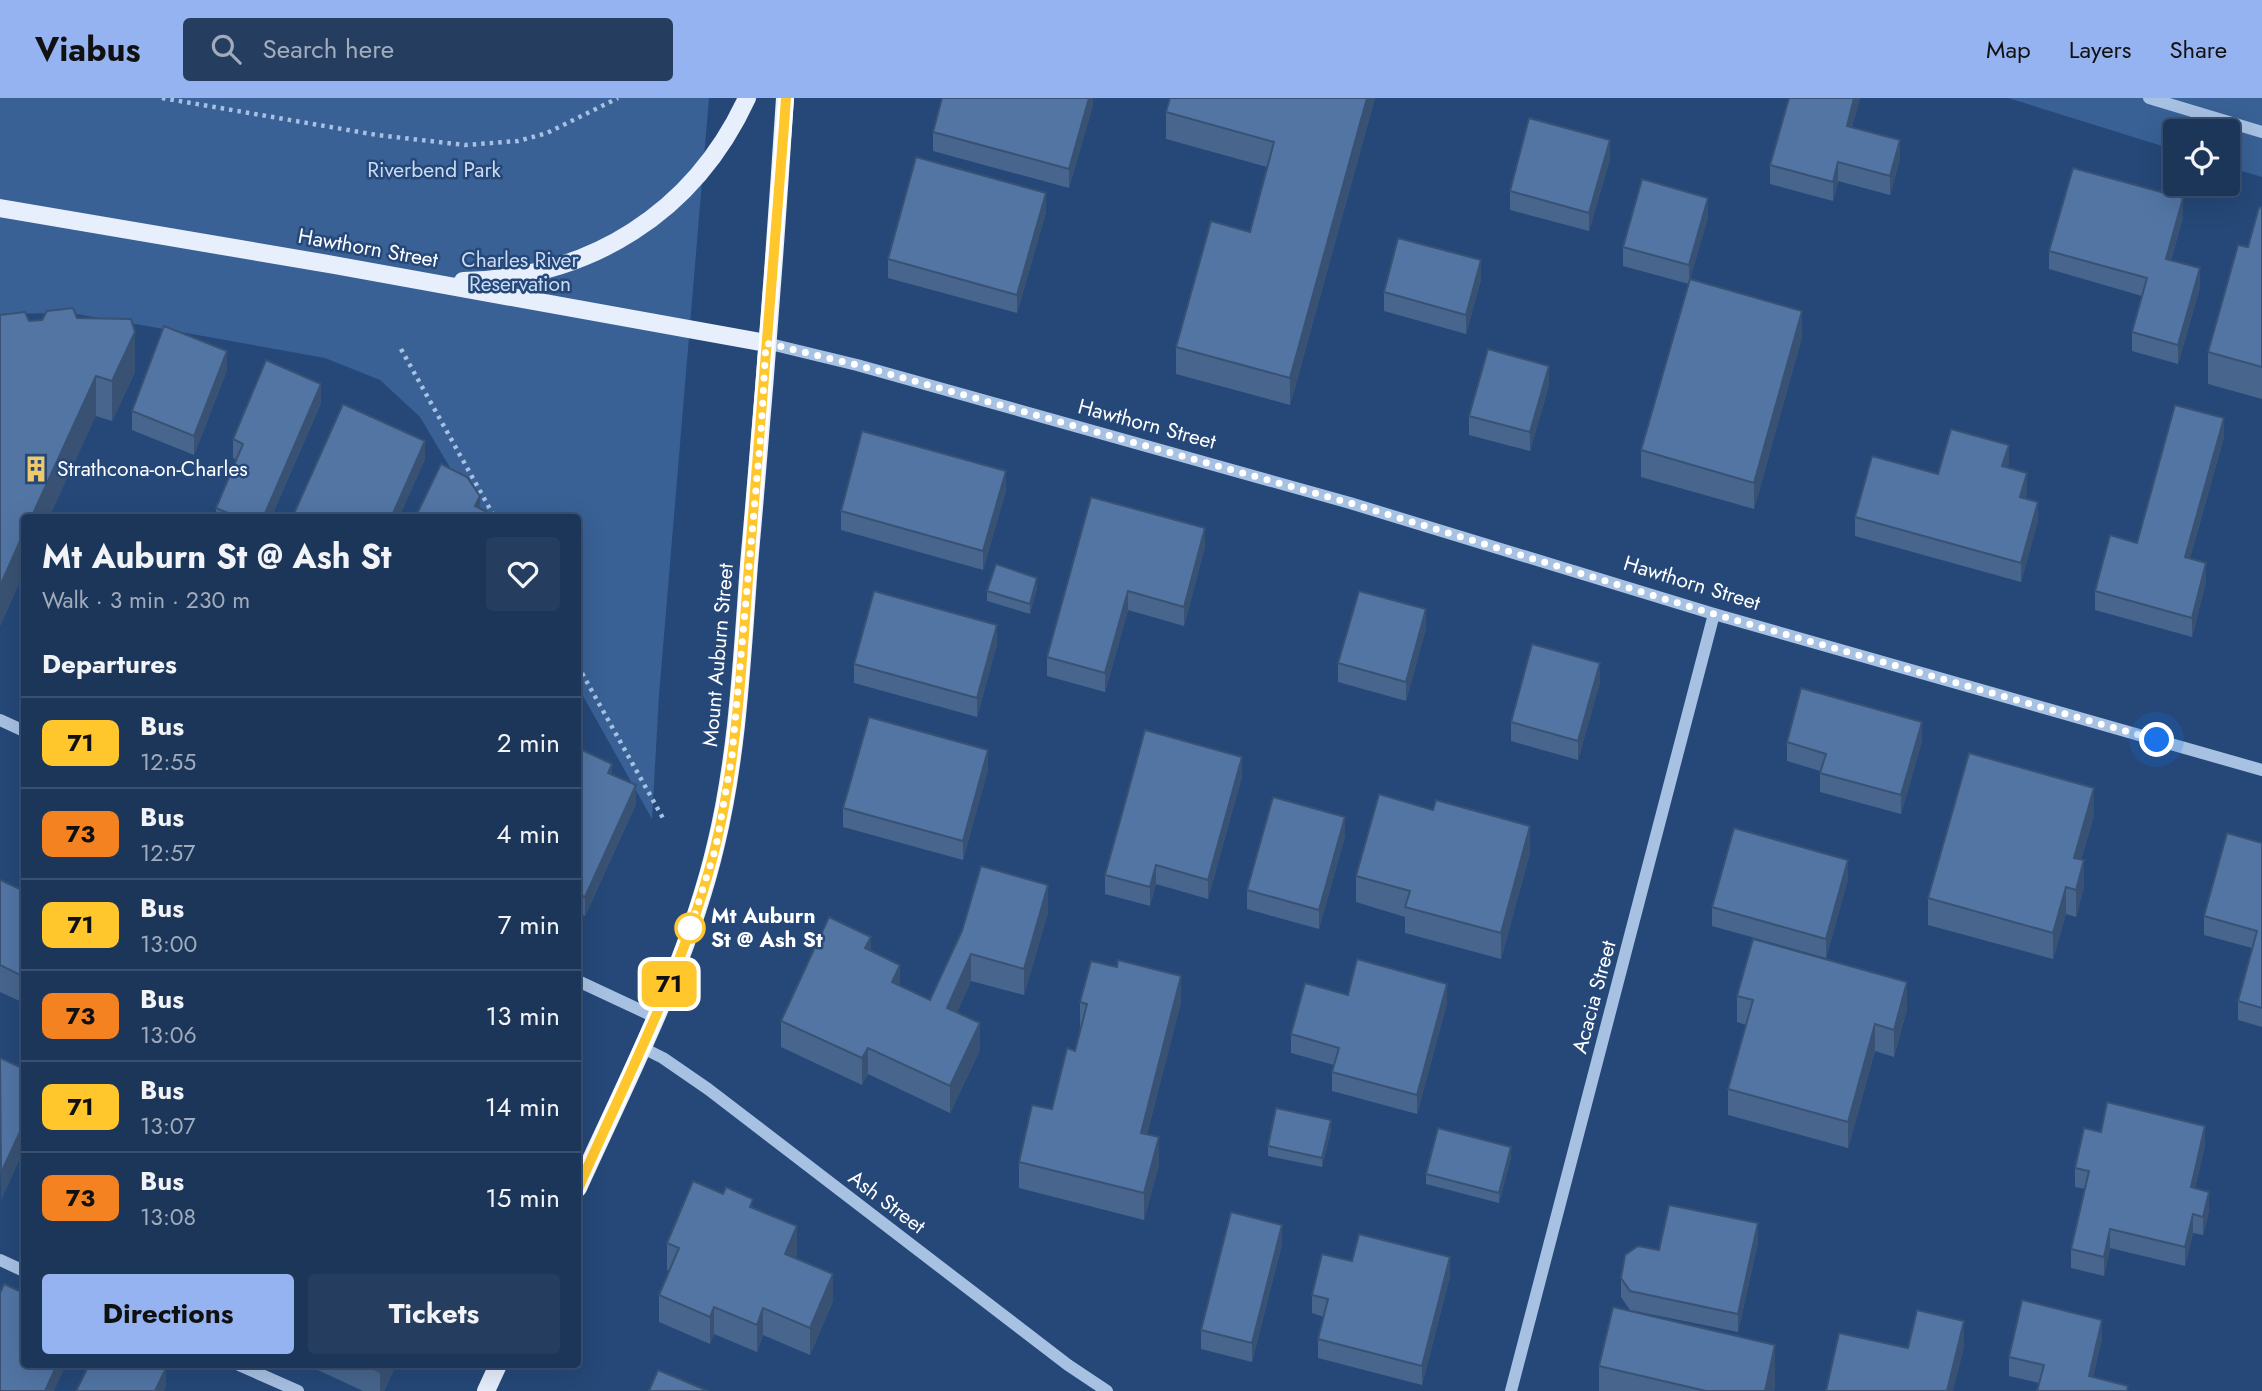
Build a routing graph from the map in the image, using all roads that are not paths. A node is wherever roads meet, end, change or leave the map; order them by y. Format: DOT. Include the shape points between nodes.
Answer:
graph roads {
  1 [pos="747,98"];
  2 [pos="785,98"];
  3 [pos="2149,98"];
  4 [pos="2262,132"];
  5 [pos="0,208"];
  6 [pos="423,281"];
  7 [pos="766,343"];
  8 [pos="1714,614"];
  9 [pos="0,720"];
  10 [pos="21,730"];
  11 [pos="2262,770"];
  12 [pos="581,982"];
  13 [pos="655,1017"];
  14 [pos="641,1047"];
  15 [pos="581,1181"];
  16 [pos="0,1260"];
  17 [pos="21,1270"];
  18 [pos="246,1368"];
  19 [pos="497,1368"];
  20 [pos="298,1391"];
  21 [pos="486,1391"];
  22 [pos="1107,1391"];
  23 [pos="1511,1391"];
  1 -- 6 [label="main road" via="696,179 673,203 615,241 548,269 509,277"];
  2 -- 7 [label="main road, Mount Auburn Street"];
  3 -- 4 [label="street"];
  5 -- 6 [label="main road, Hawthorn Street"];
  6 -- 7 [label="main road, Hawthorn Street"];
  7 -- 8 [label="street, Hawthorn Street" via="1350,503"];
  7 -- 13 [label="main road, Mount Auburn Street" via="725,804 689,933"];
  8 -- 11 [label="street, Hawthorn Street"];
  8 -- 23 [label="street, Acacia Street"];
  9 -- 10 [label="street"];
  12 -- 13 [label="street"];
  13 -- 14 [label="main road, Mount Auburn Street"];
  14 -- 15 [label="main road, Mount Auburn Street"];
  14 -- 22 [label="street, Ash Street" via="708,1089"];
  16 -- 17 [label="street"];
  18 -- 20 [label="street"];
  19 -- 21 [label="main road"];
}
